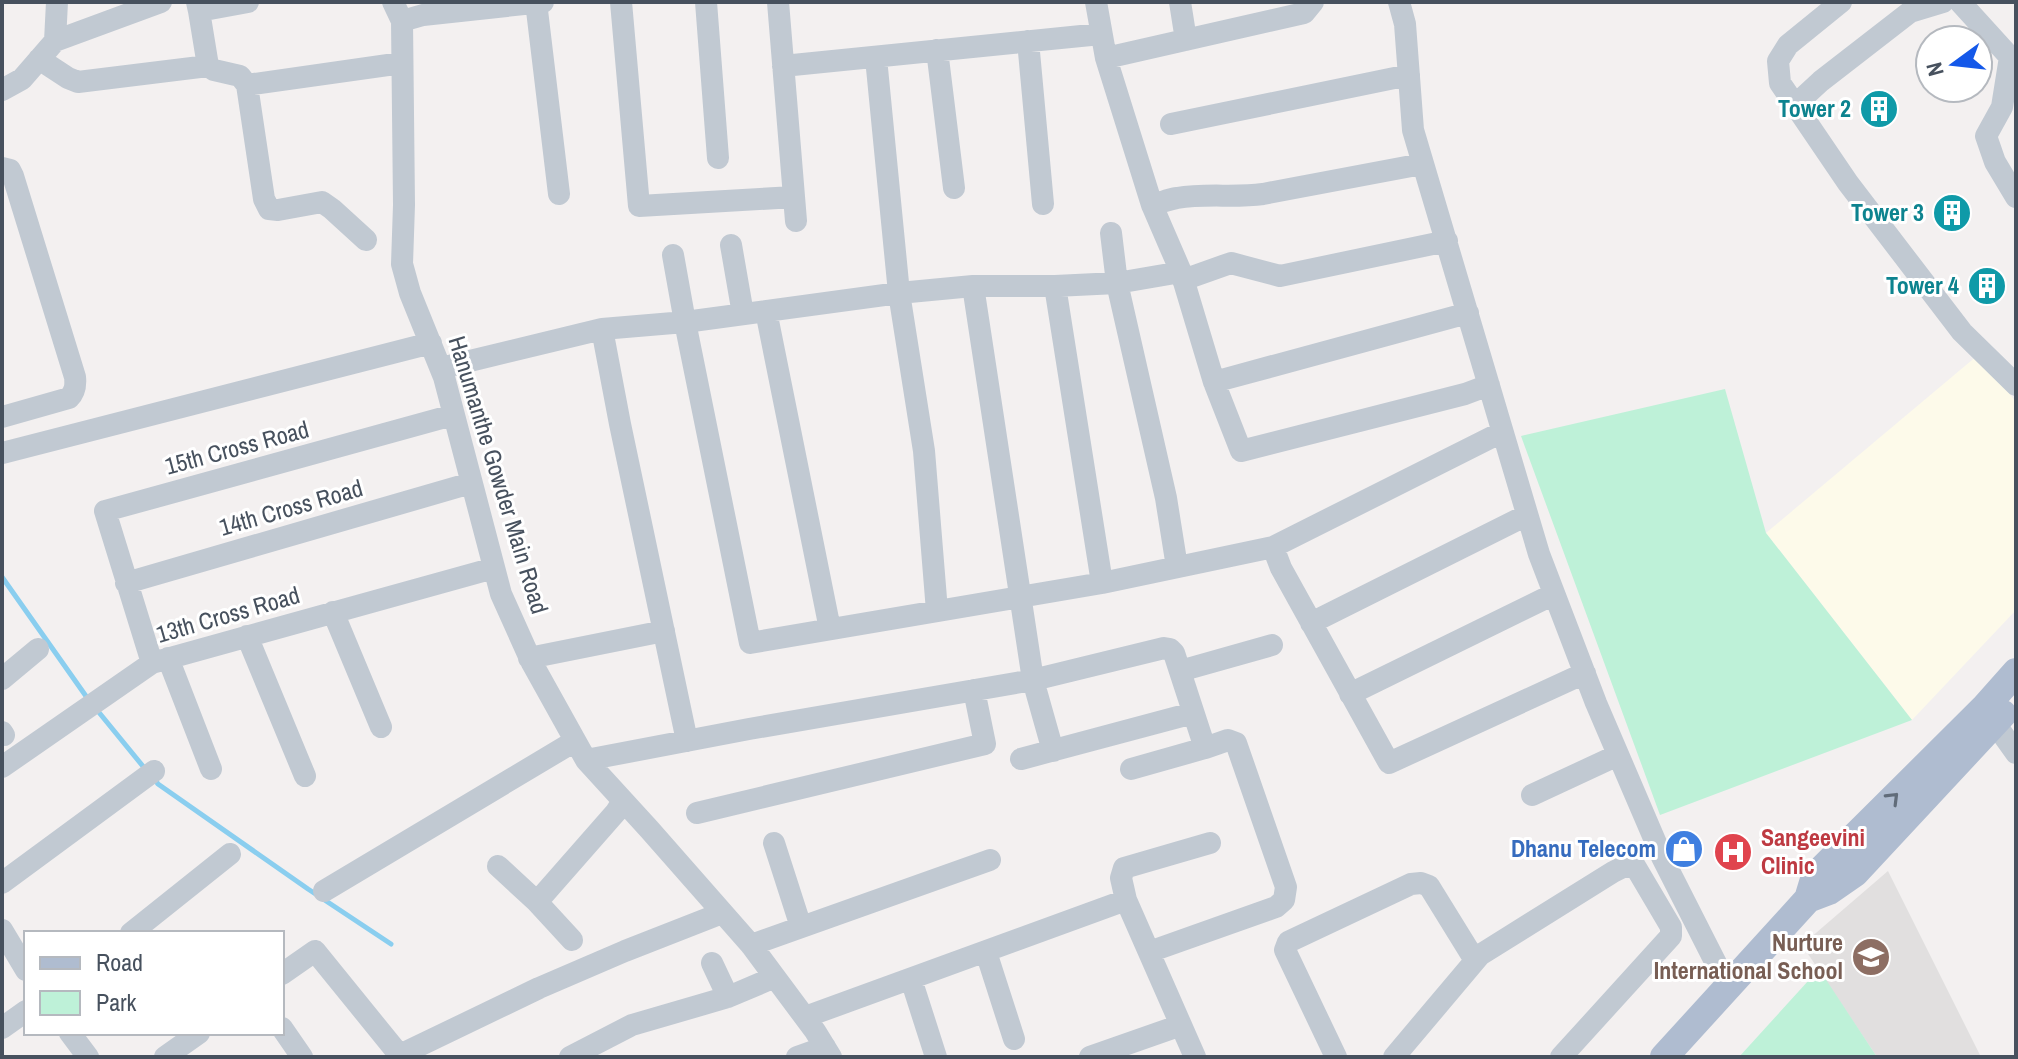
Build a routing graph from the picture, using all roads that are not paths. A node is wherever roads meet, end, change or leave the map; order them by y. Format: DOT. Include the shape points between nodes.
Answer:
graph roads {
  1 [pos="57,2"];
  2 [pos="161,2"];
  3 [pos="248,2"];
  4 [pos="536,2"];
  5 [pos="543,2"];
  6 [pos="621,2"];
  7 [pos="706,2"];
  8 [pos="778,2"];
  9 [pos="1096,2"];
  10 [pos="1180,2"];
  11 [pos="1313,2"];
  12 [pos="1399,2"];
  13 [pos="1841,2"];
  14 [pos="1943,2"];
  15 [pos="1960,2"];
  16 [pos="198,6"];
  17 [pos="398,12"];
  18 [pos="1101,34"];
  19 [pos="1186,40"];
  20 [pos="55,41"];
  21 [pos="1028,41"];
  22 [pos="937,50"];
  23 [pos="876,58"];
  24 [pos="1106,58"];
  25 [pos="39,59"];
  26 [pos="402,63"];
  27 [pos="208,66"];
  28 [pos="783,66"];
  29 [pos="1409,75"];
  30 [pos="247,85"];
  31 [pos="2,90"];
  32 [pos="1795,105"];
  33 [pos="1171,124"];
  34 [pos="718,158"];
  35 [pos="1422,164"];
  36 [pos="2,168"];
  37 [pos="954,188"];
  38 [pos="559,194"];
  39 [pos="794,197"];
  40 [pos="2016,197"];
  41 [pos="1043,204"];
  42 [pos="1152,205"];
  43 [pos="796,221"];
  44 [pos="1111,233"];
  45 [pos="366,240"];
  46 [pos="1447,241"];
  47 [pos="731,245"];
  48 [pos="673,255"];
  49 [pos="1182,276"];
  50 [pos="1117,283"];
  51 [pos="973,286"];
  52 [pos="1055,286"];
  53 [pos="899,293"];
  54 [pos="766,311"];
  55 [pos="1468,313"];
  56 [pos="743,314"];
  57 [pos="685,322"];
  58 [pos="602,329"];
  59 [pos="431,343"];
  60 [pos="441,368"];
  61 [pos="1214,382"];
  62 [pos="1489,385"];
  63 [pos="2016,385"];
  64 [pos="453,415"];
  65 [pos="2,417"];
  66 [pos="1502,432"];
  67 [pos="2,453"];
  68 [pos="471,483"];
  69 [pos="1527,515"];
  70 [pos="1273,547"];
  71 [pos="1177,567"];
  72 [pos="494,568"];
  73 [pos="126,583"];
  74 [pos="1102,583"];
  75 [pos="1554,594"];
  76 [pos="1020,597"];
  77 [pos="937,611"];
  78 [pos="333,612"];
  79 [pos="1311,623"];
  80 [pos="830,629"];
  81 [pos="664,631"];
  82 [pos="247,636"];
  83 [pos="1272,645"];
  84 [pos="38,649"];
  85 [pos="529,658"];
  86 [pos="160,661"];
  87 [pos="1180,671"];
  88 [pos="2016,672"];
  89 [pos="1585,673"];
  90 [pos="2,679"];
  91 [pos="1033,680"];
  92 [pos="974,690"];
  93 [pos="1350,694"];
  94 [pos="2016,699"];
  95 [pos="1193,713"];
  96 [pos="1989,715"];
  97 [pos="381,727"];
  98 [pos="687,741"];
  99 [pos="1205,748"];
  100 [pos="581,751"];
  101 [pos="1053,751"];
  102 [pos="2016,753"];
  103 [pos="1618,755"];
  104 [pos="1021,759"];
  105 [pos="2,767"];
  106 [pos="211,769"];
  107 [pos="1131,769"];
  108 [pos="154,771"];
  109 [pos="305,776"];
  110 [pos="1532,795"];
  111 [pos="623,801"];
  112 [pos="697,813"];
  113 [pos="774,843"];
  114 [pos="1210,843"];
  115 [pos="230,854"];
  116 [pos="990,860"];
  117 [pos="498,866"];
  118 [pos="2,883"];
  119 [pos="324,891"];
  120 [pos="1126,900"];
  121 [pos="537,902"];
  122 [pos="722,913"];
  123 [pos="801,927"];
  124 [pos="2,930"];
  125 [pos="134,931"];
  126 [pos="572,940"];
  127 [pos="751,945"];
  128 [pos="986,952"];
  129 [pos="1149,952"];
  130 [pos="1480,955"];
  131 [pos="712,963"];
  132 [pos="24,967"];
  133 [pos="284,973"];
  134 [pos="775,977"];
  135 [pos="911,979"];
  136 [pos="1728,987"];
  137 [pos="728,997"];
  138 [pos="24,1012"];
  139 [pos="805,1017"];
  140 [pos="1181,1025"];
  141 [pos="2,1028"];
  142 [pos="284,1031"];
  143 [pos="72,1035"];
  144 [pos="197,1035"];
  145 [pos="1014,1039"];
  146 [pos="828,1052"];
  147 [pos="174,1054"];
  148 [pos="400,1056"];
  149 [pos="88,1057"];
  150 [pos="302,1057"];
  151 [pos="570,1057"];
  152 [pos="797,1057"];
  153 [pos="936,1057"];
  154 [pos="1090,1057"];
  155 [pos="1195,1057"];
  156 [pos="1336,1057"];
  157 [pos="1394,1057"];
  158 [pos="1561,1057"];
  159 [pos="1664,1057"];
  1 -- 20 [label="street"];
  2 -- 20 [label="street"];
  3 -- 16 [label="street"];
  4 -- 5 [label="street"];
  4 -- 17 [label="street" via="423,15"];
  4 -- 38 [label="street"];
  6 -- 39 [label="street" via="639,206"];
  7 -- 34 [label="street"];
  8 -- 28 [label="street"];
  9 -- 18 [label="street"];
  10 -- 19 [label="street"];
  11 -- 19 [label="street" via="1304,13"];
  12 -- 29 [label="street"];
  13 -- 32 [label="street" via="1788,45 1778,61 1780,83"];
  14 -- 32 [label="street" via="1910,12"];
  15 -- 40 [label="street" via="2010,57 2002,107 1986,136"];
  16 -- 27 [label="street"];
  17 -- 26 [label="street, Hanumanthe Gowder Main Road"];
  18 -- 21 [label="street"];
  18 -- 24 [label="street"];
  19 -- 24 [label="street"];
  20 -- 25 [label="street"];
  21 -- 22 [label="street"];
  21 -- 41 [label="street"];
  22 -- 23 [label="street"];
  22 -- 37 [label="street"];
  23 -- 28 [label="street"];
  23 -- 53 [label="street"];
  24 -- 42 [label="street"];
  25 -- 27 [label="street" via="78,82"];
  25 -- 31 [label="street" via="22,79"];
  26 -- 30 [label="street"];
  26 -- 59 [label="street, Hanumanthe Gowder Main Road" via="402,264"];
  27 -- 30 [label="street" via="240,76"];
  28 -- 39 [label="street"];
  29 -- 33 [label="street"];
  29 -- 35 [label="street"];
  30 -- 45 [label="street" via="269,209 322,202"];
  32 -- 63 [label="street" via="1962,332"];
  35 -- 42 [label="street" via="1263,194 1203,195"];
  35 -- 46 [label="street"];
  36 -- 65 [label="street" via="13,176 76,385 69,398"];
  39 -- 43 [label="street"];
  42 -- 49 [label="street"];
  44 -- 50 [label="street"];
  46 -- 49 [label="street" via="1280,276 1231,263"];
  46 -- 55 [label="street"];
  47 -- 56 [label="street"];
  48 -- 57 [label="street"];
  49 -- 50 [label="street"];
  49 -- 61 [label="street"];
  50 -- 52 [label="street"];
  50 -- 71 [label="street"];
  51 -- 52 [label="street"];
  51 -- 53 [label="street"];
  51 -- 76 [label="street"];
  52 -- 74 [label="street"];
  53 -- 54 [label="street"];
  53 -- 77 [label="street" via="924,451"];
  54 -- 56 [label="street"];
  54 -- 80 [label="street"];
  55 -- 61 [label="street"];
  55 -- 62 [label="street"];
  56 -- 57 [label="street"];
  57 -- 58 [label="street"];
  57 -- 80 [label="street" via="750,643"];
  58 -- 60 [label="street"];
  58 -- 81 [label="street"];
  59 -- 60 [label="street, Hanumanthe Gowder Main Road"];
  59 -- 67 [label="street"];
  60 -- 64 [label="street, Hanumanthe Gowder Main Road"];
  61 -- 62 [label="street" via="1241,451"];
  62 -- 66 [label="street"];
  64 -- 68 [label="street, Hanumanthe Gowder Main Road"];
  64 -- 73 [label="street, 15th Cross Road" via="105,511"];
  66 -- 69 [label="street"];
  66 -- 70 [label="street"];
  68 -- 72 [label="street, Hanumanthe Gowder Main Road"];
  68 -- 73 [label="street, 14th Cross Road"];
  69 -- 75 [label="street"];
  69 -- 79 [label="street"];
  70 -- 71 [label="street"];
  70 -- 79 [label="street"];
  71 -- 74 [label="street"];
  72 -- 78 [label="street, 13th Cross Road"];
  72 -- 85 [label="street, Hanumanthe Gowder Main Road"];
  73 -- 86 [label="street"];
  74 -- 76 [label="street"];
  75 -- 89 [label="street"];
  75 -- 93 [label="street"];
  76 -- 77 [label="street"];
  76 -- 91 [label="street"];
  77 -- 80 [label="street"];
  78 -- 82 [label="street, 13th Cross Road"];
  78 -- 97 [label="street"];
  79 -- 93 [label="street"];
  81 -- 85 [label="street"];
  81 -- 98 [label="street"];
  82 -- 86 [label="street, 13th Cross Road"];
  82 -- 109 [label="street"];
  83 -- 87 [label="street"];
  84 -- 90 [label="street"];
  85 -- 100 [label="street, Hanumanthe Gowder Main Road"];
  86 -- 105 [label="street, 13th Cross Road"];
  86 -- 106 [label="street"];
  87 -- 91 [label="street" via="1174,653 1164,648"];
  87 -- 95 [label="street"];
  88 -- 96 [label="main road"];
  89 -- 93 [label="street" via="1389,763"];
  89 -- 103 [label="street"];
  91 -- 92 [label="street"];
  91 -- 101 [label="street"];
  92 -- 98 [label="street"];
  92 -- 112 [label="street" via="985,744"];
  94 -- 96 [label="main road"];
  95 -- 99 [label="street"];
  95 -- 101 [label="street"];
  96 -- 102 [label="street"];
  96 -- 136 [label="main road" via="1855,873 1808,899"];
  98 -- 100 [label="street"];
  99 -- 107 [label="street"];
  99 -- 129 [label="street" via="1228,740 1236,743 1286,887 1284,900"];
  100 -- 111 [label="street, Hanumanthe Gowder Main Road"];
  100 -- 119 [label="street"];
  101 -- 104 [label="street"];
  103 -- 110 [label="street"];
  103 -- 136 [label="street"];
  108 -- 118 [label="street"];
  111 -- 121 [label="street"];
  111 -- 122 [label="street, Hanumanthe Gowder Main Road"];
  113 -- 123 [label="street"];
  114 -- 120 [label="street" via="1124,868"];
  115 -- 125 [label="street"];
  116 -- 123 [label="street"];
  117 -- 121 [label="street"];
  120 -- 128 [label="street"];
  120 -- 129 [label="street"];
  121 -- 126 [label="street"];
  122 -- 127 [label="street, Hanumanthe Gowder Main Road"];
  122 -- 148 [label="street" via="553,982"];
  123 -- 127 [label="street"];
  124 -- 132 [label="street"];
  127 -- 134 [label="street, Hanumanthe Gowder Main Road"];
  128 -- 135 [label="street"];
  128 -- 145 [label="street"];
  129 -- 140 [label="street"];
  130 -- 156 [label="street" via="1471,954 1429,886 1421,883 1288,942 1285,950"];
  130 -- 157 [label="street"];
  130 -- 158 [label="street" via="1613,872 1635,866 1671,927 1671,936"];
  131 -- 137 [label="street"];
  133 -- 148 [label="street" via="315,951"];
  134 -- 137 [label="street"];
  134 -- 139 [label="street, Hanumanthe Gowder Main Road"];
  135 -- 139 [label="street"];
  135 -- 153 [label="street"];
  136 -- 159 [label="main road"];
  137 -- 151 [label="street" via="632,1025"];
  138 -- 141 [label="street"];
  139 -- 146 [label="street, Hanumanthe Gowder Main Road"];
  140 -- 154 [label="street"];
  140 -- 155 [label="street"];
  142 -- 150 [label="street"];
  143 -- 149 [label="street"];
  144 -- 147 [label="street"];
  146 -- 152 [label="street"];
}
